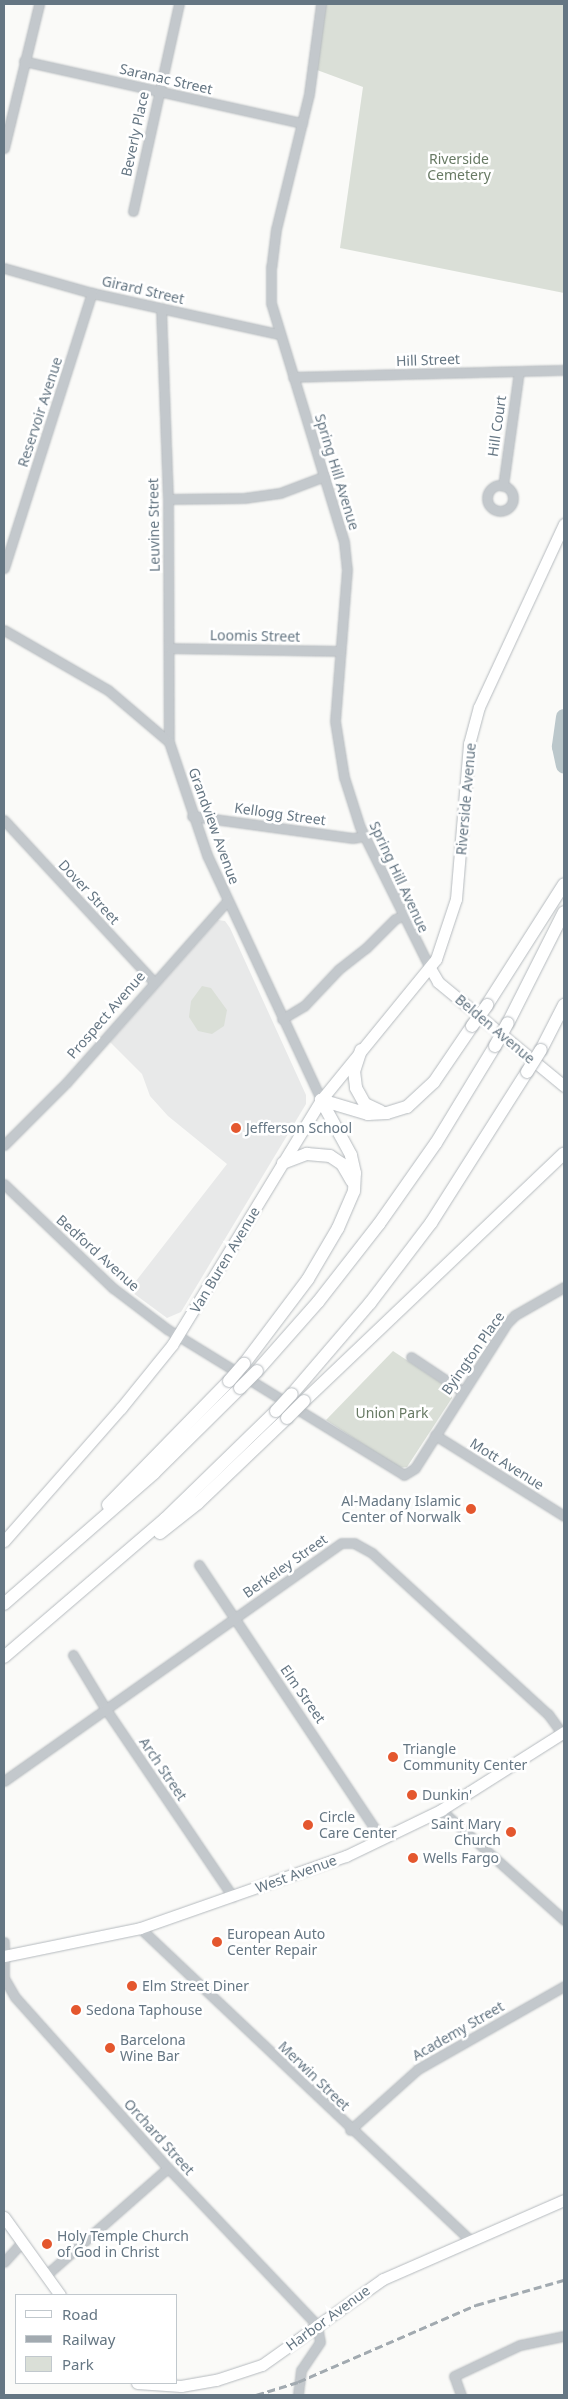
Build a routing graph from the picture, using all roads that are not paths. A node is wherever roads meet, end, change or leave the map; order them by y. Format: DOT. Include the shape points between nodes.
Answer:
graph roads {
  1 [pos="39,4"];
  2 [pos="179,4"];
  3 [pos="321,4"];
  4 [pos="24,61"];
  5 [pos="158,91"];
  6 [pos="7,118"];
  7 [pos="302,123"];
  8 [pos="4,148"];
  9 [pos="133,211"];
  10 [pos="4,268"];
  11 [pos="92,293"];
  12 [pos="161,308"];
  13 [pos="278,334"];
  14 [pos="564,370"];
  15 [pos="519,371"];
  16 [pos="293,377"];
  17 [pos="325,476"];
  18 [pos="503,486"];
  19 [pos="168,499"];
  20 [pos="564,524"];
  21 [pos="4,568"];
  22 [pos="4,630"];
  23 [pos="170,648"];
  24 [pos="340,651"];
  25 [pos="169,742"];
  26 [pos="192,816"];
  27 [pos="4,820"];
  28 [pos="364,836"];
  29 [pos="564,884"];
  30 [pos="227,901"];
  31 [pos="564,912"];
  32 [pos="404,915"];
  33 [pos="430,968"];
  34 [pos="154,981"];
  35 [pos="564,1005"];
  36 [pos="282,1019"];
  37 [pos="361,1050"];
  38 [pos="564,1086"];
  39 [pos="322,1100"];
  40 [pos="387,1113"];
  41 [pos="4,1145"];
  42 [pos="564,1153"];
  43 [pos="283,1163"];
  44 [pos="4,1184"];
  45 [pos="354,1191"];
  46 [pos="564,1287"];
  47 [pos="178,1336"];
  48 [pos="410,1357"];
  49 [pos="235,1385"];
  50 [pos="462,1391"];
  51 [pos="282,1415"];
  52 [pos="435,1435"];
  53 [pos="404,1475"];
  54 [pos="564,1516"];
  55 [pos="4,1541"];
  56 [pos="200,1565"];
  57 [pos="4,1604"];
  58 [pos="234,1618"];
  59 [pos="73,1654"];
  60 [pos="4,1657"];
  61 [pos="105,1708"];
  62 [pos="564,1734"];
  63 [pos="4,1781"];
  64 [pos="441,1810"];
  65 [pos="382,1839"];
  66 [pos="233,1897"];
  67 [pos="564,1920"];
  68 [pos="140,1928"];
  69 [pos="4,1942"];
  70 [pos="4,1956"];
  71 [pos="564,1986"];
  72 [pos="350,2130"];
  73 [pos="168,2168"];
  74 [pos="564,2200"];
  75 [pos="4,2216"];
  76 [pos="471,2240"];
  77 [pos="22,2242"];
  78 [pos="4,2262"];
  79 [pos="46,2275"];
  80 [pos="59,2294"];
  81 [pos="317,2326"];
  82 [pos="564,2336"];
  83 [pos="153,2384"];
  84 [pos="298,2395"];
  85 [pos="461,2395"];
  1 -- 4 [label="street"];
  2 -- 5 [label="street, Beverly Place"];
  3 -- 7 [label="street, Spring Hill Avenue"];
  4 -- 5 [label="street, Saranac Street"];
  4 -- 6 [label="street"];
  5 -- 7 [label="street, Saranac Street"];
  5 -- 9 [label="street, Beverly Place"];
  6 -- 8 [label="street"];
  7 -- 13 [label="street, Spring Hill Avenue" via="280,209 271,267 271,303"];
  10 -- 11 [label="street, Girard Street"];
  11 -- 12 [label="street, Girard Street"];
  11 -- 21 [label="street, Reservoir Avenue"];
  12 -- 13 [label="street, Girard Street"];
  12 -- 19 [label="street, Leuvine Street"];
  13 -- 16 [label="street, Spring Hill Avenue"];
  14 -- 15 [label="street, Hill Street"];
  15 -- 16 [label="street, Hill Street"];
  15 -- 18 [label="street, Hill Court"];
  16 -- 17 [label="street, Spring Hill Avenue"];
  17 -- 19 [label="street" via="280,493 244,498"];
  17 -- 24 [label="street, Spring Hill Avenue" via="338,517 347,569"];
  19 -- 23 [label="street, Leuvine Street"];
  20 -- 33 [label="main road, Riverside Avenue" via="479,707 469,744 456,899"];
  22 -- 25 [label="street" via="108,690"];
  23 -- 24 [label="street, Loomis Street"];
  23 -- 25 [label="street, Leuvine Street"];
  24 -- 28 [label="street, Spring Hill Avenue" via="335,721 344,777"];
  25 -- 26 [label="street, Grandview Avenue"];
  26 -- 28 [label="street, Kellogg Street" via="353,838"];
  26 -- 30 [label="street, Grandview Avenue"];
  27 -- 34 [label="street, Dover Street"];
  28 -- 32 [label="street, Spring Hill Avenue"];
  29 -- 40 [label="highway, bridge" via="487,1005 424,1094 406,1107"];
  30 -- 34 [label="street, Prospect Avenue"];
  30 -- 36 [label="street, Grandview Avenue"];
  31 -- 49 [label="highway, bridge" via="495,1046 436,1143 318,1302 257,1371"];
  32 -- 33 [label="street, Spring Hill Avenue"];
  32 -- 36 [label="street" via="395,919 339,969 304,1006"];
  33 -- 37 [label="main road, Van Buren Avenue"];
  33 -- 38 [label="main road, Belden Avenue" via="438,982"];
  34 -- 41 [label="street, Prospect Avenue" via="67,1082"];
  35 -- 51 [label="highway, bridge" via="541,1050 426,1230 365,1309 292,1394"];
  36 -- 39 [label="street, Grandview Avenue"];
  37 -- 39 [label="main road, Van Buren Avenue"];
  37 -- 40 [label="highway" via="354,1076 358,1094 370,1108"];
  39 -- 40 [label="highway" via="362,1113"];
  39 -- 43 [label="main road, Van Buren Avenue"];
  39 -- 45 [label="highway" via="351,1155"];
  42 -- 51 [label="highway, bridge" via="304,1401"];
  43 -- 45 [label="highway" via="307,1154 330,1156 346,1168"];
  43 -- 47 [label="main road, Van Buren Avenue"];
  44 -- 47 [label="street, Bedford Avenue" via="113,1288"];
  45 -- 49 [label="highway, bridge" via="338,1228 311,1273 244,1364"];
  46 -- 50 [label="street, Byington Place" via="511,1319"];
  47 -- 53 [label="street, Bedford Avenue"];
  47 -- 55 [label="main road, Van Buren Avenue" via="121,1408"];
  48 -- 50 [label="street"];
  49 -- 57 [label="highway" via="172,1457"];
  50 -- 52 [label="street, Byington Place"];
  51 -- 60 [label="highway"];
  52 -- 53 [label="street, Byington Place" via="415,1468"];
  52 -- 54 [label="street, Mott Avenue"];
  56 -- 58 [label="street, Elm Street"];
  58 -- 61 [label="street, Berkeley Street"];
  58 -- 62 [label="street, Berkeley Street" via="342,1543 354,1544 372,1553 548,1714"];
  58 -- 65 [label="street, Elm Street"];
  59 -- 61 [label="street, Arch Street"];
  61 -- 63 [label="street, Berkeley Street"];
  61 -- 66 [label="street, Arch Street"];
  62 -- 64 [label="main road, West Avenue"];
  64 -- 65 [label="main road, West Avenue"];
  64 -- 67 [label="street"];
  65 -- 66 [label="main road, West Avenue" via="346,1856"];
  66 -- 68 [label="main road, West Avenue"];
  68 -- 70 [label="main road, West Avenue"];
  68 -- 72 [label="street, Merwin Street"];
  69 -- 70 [label="street, Orchard Street"];
  70 -- 73 [label="street, Orchard Street" via="4,1978 15,1997"];
  71 -- 72 [label="street, Academy Street" via="418,2069"];
  72 -- 76 [label="street, Merwin Street"];
  73 -- 79 [label="street"];
  73 -- 81 [label="street, Orchard Street"];
  74 -- 76 [label="main road, Harbor Avenue"];
  75 -- 77 [label="main road"];
  76 -- 81 [label="main road, Harbor Avenue" via="373,2285"];
  77 -- 78 [label="street"];
  77 -- 79 [label="main road"];
  79 -- 80 [label="main road"];
  81 -- 83 [label="main road, Harbor Avenue" via="273,2358 249,2370 181,2386"];
  81 -- 84 [label="street" via="320,2342 301,2370"];
  82 -- 85 [label="street" via="520,2346 454,2376"];
}
